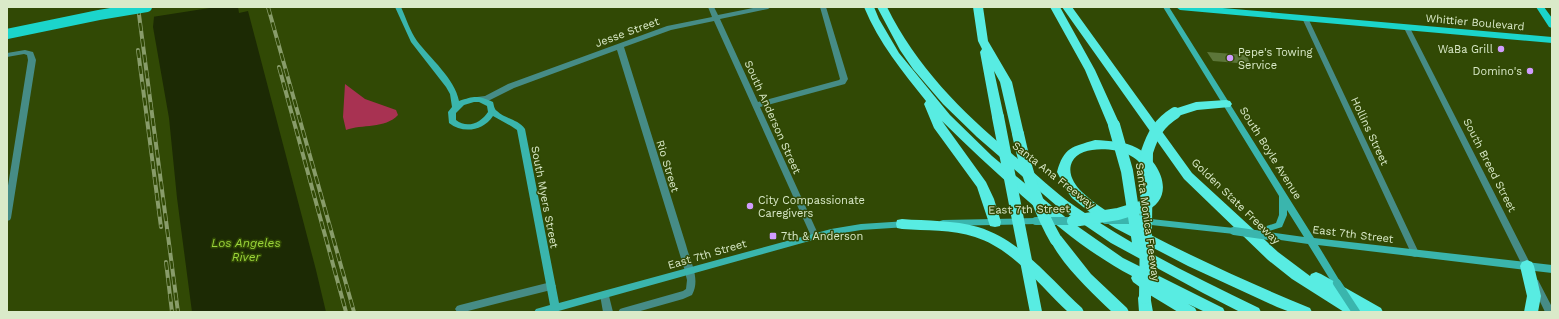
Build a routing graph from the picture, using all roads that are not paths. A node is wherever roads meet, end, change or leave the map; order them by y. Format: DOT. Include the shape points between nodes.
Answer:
graph roads {
  1 [pos="147,7"];
  2 [pos="398,7"];
  3 [pos="711,7"];
  4 [pos="768,7"];
  5 [pos="823,7"];
  6 [pos="868,7"];
  7 [pos="882,7"];
  8 [pos="978,7"];
  9 [pos="1055,7"];
  10 [pos="1066,7"];
  11 [pos="1166,7"];
  12 [pos="1180,7"];
  13 [pos="1540,7"];
  14 [pos="1193,8"];
  15 [pos="717,18"];
  16 [pos="1306,18"];
  17 [pos="1552,25"];
  18 [pos="1408,28"];
  19 [pos="7,34"];
  20 [pos="1552,40"];
  21 [pos="983,42"];
  22 [pos="620,47"];
  23 [pos="7,55"];
  24 [pos="498,92"];
  25 [pos="926,93"];
  26 [pos="454,94"];
  27 [pos="480,99"];
  28 [pos="472,100"];
  29 [pos="1226,104"];
  30 [pos="756,105"];
  31 [pos="456,107"];
  32 [pos="491,108"];
  33 [pos="507,120"];
  34 [pos="484,122"];
  35 [pos="1283,195"];
  36 [pos="7,214"];
  37 [pos="1074,221"];
  38 [pos="995,222"];
  39 [pos="902,224"];
  40 [pos="1240,231"];
  41 [pos="1266,233"];
  42 [pos="815,236"];
  43 [pos="1311,241"];
  44 [pos="1415,253"];
  45 [pos="1118,262"];
  46 [pos="1527,266"];
  47 [pos="1552,269"];
  48 [pos="689,272"];
  49 [pos="551,286"];
  50 [pos="605,295"];
  51 [pos="1145,298"];
  52 [pos="555,308"];
  53 [pos="460,310"];
  54 [pos="539,312"];
  55 [pos="608,312"];
  56 [pos="623,312"];
  57 [pos="1036,312"];
  58 [pos="1077,312"];
  59 [pos="1122,312"];
  60 [pos="1146,312"];
  61 [pos="1190,312"];
  62 [pos="1218,312"];
  63 [pos="1254,312"];
  64 [pos="1306,312"];
  65 [pos="1356,312"];
  66 [pos="1376,312"];
  67 [pos="1531,312"];
  68 [pos="1550,312"];
  1 -- 19 [label="main road, bridge"];
  2 -- 26 [label="main road" via="413,40"];
  3 -- 15 [label="street, South Anderson Street"];
  4 -- 15 [label="street, Jesse Street"];
  5 -- 30 [label="street" via="844,79 842,82"];
  6 -- 25 [label="highway" via="895,55"];
  7 -- 63 [label="highway, Santa Ana Freeway" via="889,24 910,56 945,99 985,137 1066,205 1121,242"];
  8 -- 21 [label="highway"];
  9 -- 51 [label="highway, Santa Monica Freeway, bridge" via="1087,64 1121,142 1128,171"];
  10 -- 40 [label="highway, Golden State Freeway" via="1188,176"];
  11 -- 29 [label="main road, South Boyle Avenue"];
  12 -- 14 [label="main road, Whittier Boulevard"];
  13 -- 17 [label="main road"];
  14 -- 16 [label="main road, Whittier Boulevard"];
  15 -- 22 [label="street, Jesse Street" via="669,28"];
  15 -- 30 [label="street, South Anderson Street"];
  16 -- 18 [label="main road, Whittier Boulevard"];
  16 -- 44 [label="street, Hollins Street"];
  18 -- 20 [label="main road, Whittier Boulevard"];
  18 -- 46 [label="street, South Breed Street"];
  21 -- 57 [label="highway, bridge"];
  21 -- 59 [label="highway, bridge" via="1006,82 1031,186 1040,209 1056,240 1078,269"];
  22 -- 24 [label="street, Jesse Street"];
  22 -- 48 [label="street, Rio Street"];
  23 -- 36 [label="street" via="25,52 30,54 32,60"];
  24 -- 27 [label="street, Jesse Street"];
  24 -- 32 [label="street"];
  25 -- 38 [label="highway" via="938,125 982,185"];
  25 -- 45 [label="highway" via="946,118 988,159 1065,225"];
  26 -- 28 [label="main road"];
  26 -- 31 [label="main road"];
  27 -- 28 [label="main road"];
  27 -- 32 [label="main road"];
  28 -- 31 [label="main road"];
  29 -- 35 [label="main road, South Boyle Avenue"];
  29 -- 51 [label="highway, bridge" via="1196,106 1175,113 1166,118 1152,134 1147,152"];
  30 -- 42 [label="street, South Anderson Street"];
  31 -- 34 [label="main road" via="451,116 455,124 466,128"];
  32 -- 33 [label="main road, South Myers Street" via="494,114"];
  32 -- 34 [label="main road" via="490,117"];
  33 -- 34 [label="main road"];
  33 -- 49 [label="main road, South Myers Street" via="521,129"];
  35 -- 41 [label="main road" via="1283,215 1279,225"];
  35 -- 43 [label="main road, South Boyle Avenue"];
  37 -- 38 [label="main road, East 7th Street, bridge"];
  37 -- 40 [label="main road, East 7th Street, bridge" via="1129,220"];
  37 -- 64 [label="highway, bridge" via="1118,214 1152,202 1158,186 1153,169 1143,158 1125,148 1104,144 1085,145 1070,154 1064,168 1065,178 1070,187 1094,208 1124,226 1197,266"];
  38 -- 39 [label="main road, East 7th Street"];
  39 -- 42 [label="main road, East 7th Street" via="861,227"];
  39 -- 58 [label="highway" via="959,228 994,239 1031,267"];
  40 -- 41 [label="main road, East 7th Street, bridge"];
  40 -- 65 [label="highway, Golden State Freeway" via="1286,267"];
  40 -- 66 [label="highway" via="1320,281"];
  41 -- 43 [label="main road, East 7th Street"];
  42 -- 48 [label="main road, East 7th Street"];
  43 -- 44 [label="main road, East 7th Street"];
  43 -- 65 [label="main road, South Boyle Avenue, bridge"];
  44 -- 46 [label="main road, East 7th Street"];
  45 -- 61 [label="highway" via="1151,288"];
  45 -- 62 [label="highway"];
  46 -- 47 [label="main road, East 7th Street"];
  46 -- 67 [label="highway" via="1534,296"];
  46 -- 68 [label="street, South Breed Street"];
  48 -- 50 [label="main road, East 7th Street"];
  48 -- 56 [label="street, Rio Street" via="690,292"];
  49 -- 52 [label="main road, South Myers Street"];
  49 -- 53 [label="street"];
  50 -- 52 [label="main road, East 7th Street"];
  50 -- 55 [label="street"];
  51 -- 60 [label="highway, Santa Monica Freeway"];
  52 -- 54 [label="main road, East 7th Street"];
}
